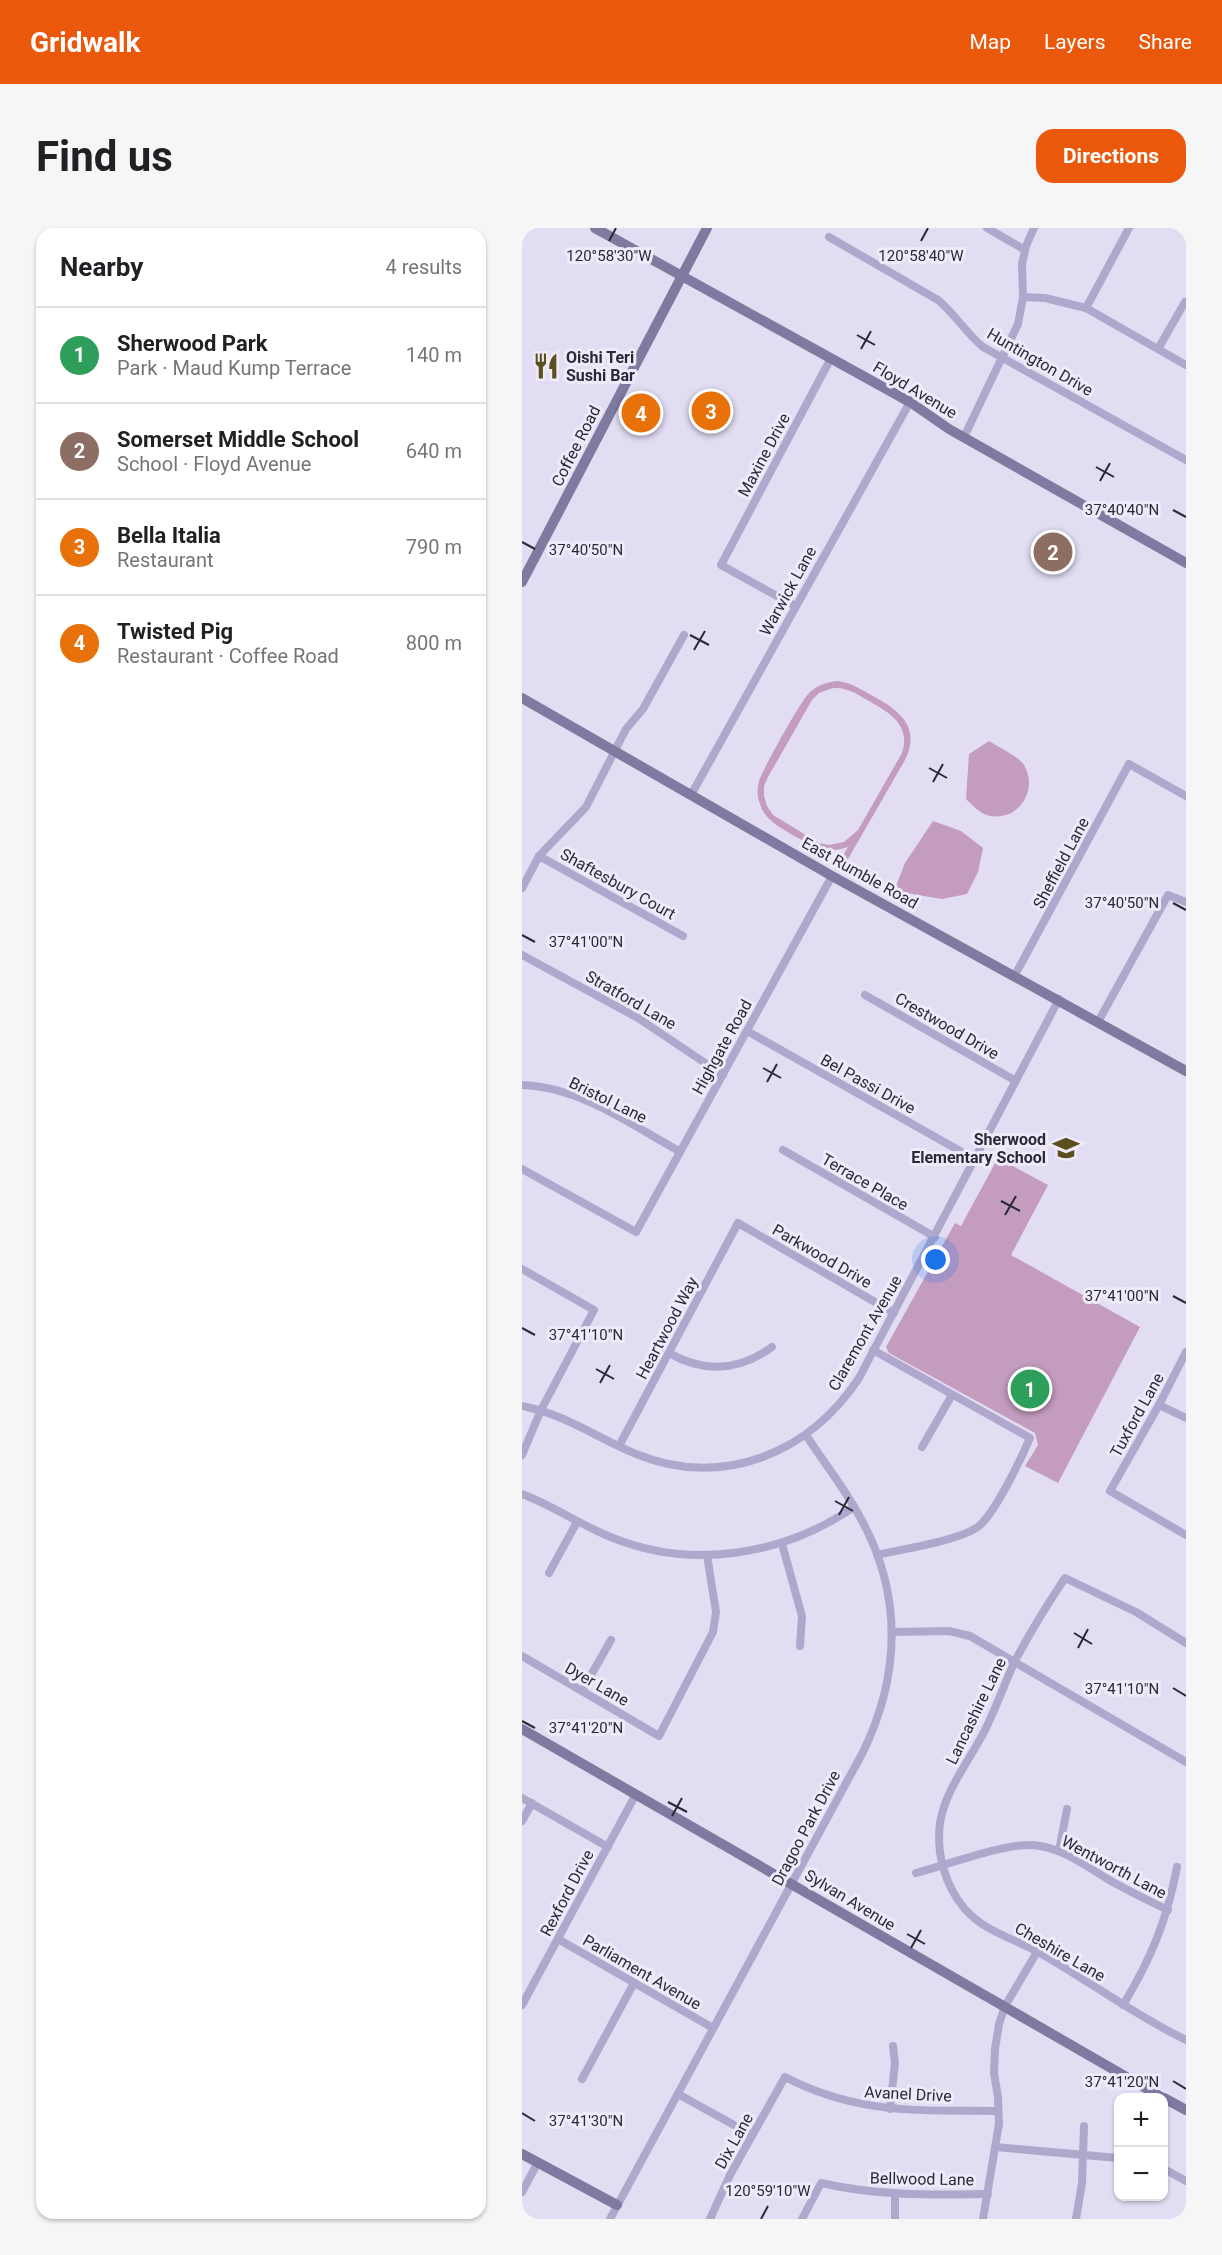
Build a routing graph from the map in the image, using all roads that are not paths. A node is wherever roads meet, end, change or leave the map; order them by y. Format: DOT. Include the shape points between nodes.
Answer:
graph roads {
  1 [pos="595,228"];
  2 [pos="707,228"];
  3 [pos="987,228"];
  4 [pos="1034,228"];
  5 [pos="1129,228"];
  6 [pos="829,237"];
  7 [pos="1025,250"];
  8 [pos="682,277"];
  9 [pos="1023,297"];
  10 [pos="1185,302"];
  11 [pos="1086,308"];
  12 [pos="1158,349"];
  13 [pos="1003,357"];
  14 [pos="831,358"];
  15 [pos="1186,365"];
  16 [pos="910,402"];
  17 [pos="964,437"];
  18 [pos="1186,460"];
  19 [pos="1186,563"];
  20 [pos="522,582"];
  21 [pos="795,606"];
  22 [pos="684,635"];
  23 [pos="522,698"];
  24 [pos="615,750"];
  25 [pos="691,795"];
  26 [pos="1186,796"];
  27 [pos="539,856"];
  28 [pos="832,876"];
  29 [pos="522,888"];
  30 [pos="1186,902"];
  31 [pos="683,936"];
  32 [pos="522,955"];
  33 [pos="1015,975"];
  34 [pos="865,995"];
  35 [pos="1059,999"];
  36 [pos="1098,1022"];
  37 [pos="747,1031"];
  38 [pos="1186,1071"];
  39 [pos="723,1075"];
  40 [pos="1016,1081"];
  41 [pos="522,1085"];
  42 [pos="783,1150"];
  43 [pos="679,1151"];
  44 [pos="976,1160"];
  45 [pos="522,1169"];
  46 [pos="738,1223"];
  47 [pos="935,1237"];
  48 [pos="522,1269"];
  49 [pos="894,1313"];
  50 [pos="772,1347"];
  51 [pos="873,1350"];
  52 [pos="1186,1352"];
  53 [pos="669,1353"];
  54 [pos="952,1395"];
  55 [pos="522,1406"];
  56 [pos="1159,1406"];
  57 [pos="541,1410"];
  58 [pos="1186,1418"];
  59 [pos="806,1436"];
  60 [pos="619,1446"];
  61 [pos="922,1448"];
  62 [pos="522,1455"];
  63 [pos="522,1494"];
  64 [pos="854,1507"];
  65 [pos="577,1522"];
  66 [pos="1186,1535"];
  67 [pos="782,1544"];
  68 [pos="707,1555"];
  69 [pos="877,1555"];
  70 [pos="549,1573"];
  71 [pos="892,1632"];
  72 [pos="611,1640"];
  73 [pos="1186,1643"];
  74 [pos="800,1646"];
  75 [pos="522,1656"];
  76 [pos="1014,1663"];
  77 [pos="582,1691"];
  78 [pos="522,1729"];
  79 [pos="1186,1762"];
  80 [pos="636,1794"];
  81 [pos="522,1798"];
  82 [pos="532,1803"];
  83 [pos="1067,1809"];
  84 [pos="522,1821"];
  85 [pos="608,1847"];
  86 [pos="1059,1851"];
  87 [pos="943,1866"];
  88 [pos="1177,1867"];
  89 [pos="916,1874"];
  90 [pos="792,1883"];
  91 [pos="1168,1910"];
  92 [pos="558,1939"];
  93 [pos="1038,1952"];
  94 [pos="634,1983"];
  95 [pos="1123,2005"];
  96 [pos="522,2006"];
  97 [pos="1005,2006"];
  98 [pos="713,2028"];
  99 [pos="1186,2040"];
  100 [pos="893,2046"];
  101 [pos="785,2077"];
  102 [pos="582,2079"];
  103 [pos="1154,2093"];
  104 [pos="678,2094"];
  105 [pos="1168,2101"];
  106 [pos="890,2109"];
  107 [pos="999,2110"];
  108 [pos="1186,2110"];
  109 [pos="1084,2126"];
  110 [pos="752,2135"];
  111 [pos="995,2147"];
  112 [pos="522,2154"];
  113 [pos="1084,2156"];
  114 [pos="1114,2158"];
  115 [pos="538,2162"];
  116 [pos="1168,2171"];
  117 [pos="1186,2181"];
  118 [pos="522,2192"];
  119 [pos="988,2194"];
  120 [pos="896,2195"];
  121 [pos="617,2205"];
  122 [pos="610,2219"];
  123 [pos="710,2219"];
  124 [pos="802,2219"];
  125 [pos="895,2219"];
  126 [pos="983,2219"];
  127 [pos="1076,2219"];
  1 -- 8 [label="street, Floyd Avenue"];
  2 -- 8 [label="street, Coffee Road"];
  3 -- 7 [label="street"];
  4 -- 7 [label="street"];
  5 -- 11 [label="street"];
  6 -- 13 [label="street, Huntington Drive" via="938,300 975,340"];
  7 -- 9 [label="street"];
  8 -- 14 [label="street, Floyd Avenue"];
  8 -- 20 [label="street, Coffee Road"];
  9 -- 11 [label="street"];
  9 -- 13 [label="street" via="1018,324"];
  10 -- 12 [label="street"];
  11 -- 12 [label="street"];
  12 -- 15 [label="street"];
  13 -- 17 [label="street"];
  13 -- 18 [label="street, Huntington Drive"];
  14 -- 16 [label="street, Floyd Avenue"];
  14 -- 21 [label="street, Maxine Drive" via="721,565"];
  16 -- 17 [label="street, Floyd Avenue"];
  16 -- 21 [label="street, Warwick Lane"];
  17 -- 19 [label="street, Floyd Avenue"];
  21 -- 25 [label="street, Warwick Lane"];
  22 -- 24 [label="street" via="644,709 626,729"];
  23 -- 24 [label="street, East Rumble Road"];
  24 -- 25 [label="street, East Rumble Road"];
  24 -- 27 [label="street" via="586,807"];
  25 -- 28 [label="street, East Rumble Road"];
  26 -- 33 [label="street, Sheffield Lane" via="1129,764"];
  27 -- 29 [label="street"];
  27 -- 31 [label="street, Shaftesbury Court"];
  28 -- 33 [label="street, East Rumble Road"];
  28 -- 37 [label="street, Highgate Road"];
  30 -- 36 [label="street" via="1168,895"];
  32 -- 39 [label="street, Stratford Lane" via="638,1018"];
  33 -- 35 [label="street, East Rumble Road"];
  34 -- 40 [label="street, Crestwood Drive"];
  35 -- 36 [label="street, East Rumble Road"];
  35 -- 40 [label="street, Claremont Avenue"];
  36 -- 38 [label="street, East Rumble Road"];
  37 -- 39 [label="street, Highgate Road"];
  37 -- 44 [label="street, Bel Passi Drive"];
  39 -- 43 [label="street, Highgate Road"];
  40 -- 44 [label="street, Claremont Avenue"];
  41 -- 43 [label="street, Bristol Lane" via="573,1095"];
  42 -- 47 [label="street, Terrace Place"];
  43 -- 45 [label="street, Highgate Road" via="636,1232"];
  44 -- 47 [label="street, Claremont Avenue"];
  46 -- 49 [label="street, Parkwood Drive"];
  46 -- 53 [label="street, Heartwood Way"];
  47 -- 49 [label="street, Claremont Avenue"];
  48 -- 57 [label="street" via="594,1310"];
  49 -- 51 [label="street, Claremont Avenue"];
  50 -- 53 [label="street" via="749,1362 717,1368 694,1365"];
  51 -- 54 [label="street"];
  51 -- 59 [label="street, Claremont Avenue" via="848,1394"];
  52 -- 56 [label="street, Tuxford Lane"];
  53 -- 60 [label="street, Heartwood Way"];
  54 -- 61 [label="street"];
  54 -- 69 [label="street" via="1030,1438 990,1514 979,1526 965,1534"];
  55 -- 57 [label="street, Claremont Avenue"];
  56 -- 58 [label="street"];
  56 -- 66 [label="street, Tuxford Lane" via="1110,1491"];
  57 -- 60 [label="street, Claremont Avenue" via="572,1421"];
  57 -- 62 [label="street"];
  59 -- 60 [label="street, Claremont Avenue" via="759,1458 714,1467 670,1464"];
  59 -- 64 [label="street, Dragoo Park Drive"];
  63 -- 65 [label="street"];
  64 -- 67 [label="street" via="822,1527"];
  64 -- 69 [label="street, Dragoo Park Drive"];
  65 -- 68 [label="street" via="638,1546"];
  65 -- 70 [label="street"];
  67 -- 68 [label="street"];
  67 -- 74 [label="street" via="801,1609"];
  68 -- 77 [label="street, Dyer Lane" via="716,1612 713,1632 659,1736"];
  69 -- 71 [label="street, Dragoo Park Drive"];
  71 -- 76 [label="street" via="959,1633"];
  71 -- 90 [label="street, Dragoo Park Drive" via="886,1690 873,1730"];
  72 -- 77 [label="street"];
  73 -- 76 [label="street, Lancashire Lane" via="1136,1612 1065,1578"];
  75 -- 77 [label="street, Dyer Lane"];
  76 -- 79 [label="street"];
  76 -- 87 [label="street, Lancashire Lane" via="944,1808 939,1836"];
  78 -- 80 [label="street, Sylvan Avenue"];
  80 -- 85 [label="street, Rexford Drive"];
  80 -- 90 [label="street, Sylvan Avenue"];
  81 -- 82 [label="street"];
  82 -- 84 [label="street"];
  82 -- 85 [label="street"];
  83 -- 86 [label="street"];
  85 -- 92 [label="street, Rexford Drive"];
  86 -- 87 [label="street, Wentworth Lane" via="1020,1845"];
  86 -- 91 [label="street, Wentworth Lane"];
  87 -- 89 [label="street, Wentworth Lane"];
  87 -- 93 [label="street, Cheshire Lane" via="957,1898 974,1918"];
  88 -- 91 [label="street"];
  90 -- 97 [label="street, Sylvan Avenue"];
  90 -- 98 [label="street, Dragoo Park Drive"];
  91 -- 95 [label="street" via="1153,1951"];
  92 -- 94 [label="street, Parliament Avenue"];
  92 -- 96 [label="street, Rexford Drive"];
  93 -- 95 [label="street, Cheshire Lane"];
  93 -- 97 [label="street"];
  94 -- 98 [label="street, Parliament Avenue"];
  94 -- 102 [label="street"];
  95 -- 99 [label="street, Cheshire Lane"];
  97 -- 103 [label="street, Sylvan Avenue"];
  97 -- 107 [label="street" via="995,2049"];
  98 -- 104 [label="street, Dragoo Park Drive"];
  100 -- 106 [label="street"];
  101 -- 106 [label="street, Avanel Drive" via="838,2099"];
  101 -- 110 [label="street, Dix Lane"];
  104 -- 110 [label="street"];
  104 -- 121 [label="street, Dragoo Park Drive"];
  105 -- 108 [label="street, Sylvan Avenue"];
  106 -- 107 [label="street, Avanel Drive"];
  107 -- 111 [label="street"];
  109 -- 113 [label="street"];
  110 -- 123 [label="street, Dix Lane"];
  111 -- 113 [label="street"];
  111 -- 119 [label="street"];
  112 -- 115 [label="street"];
  113 -- 114 [label="street"];
  113 -- 127 [label="street"];
  115 -- 118 [label="street"];
  115 -- 121 [label="street"];
  116 -- 117 [label="street"];
  119 -- 120 [label="street, Bellwood Lane"];
  119 -- 126 [label="street"];
  120 -- 124 [label="street, Bellwood Lane" via="821,2183"];
  120 -- 125 [label="street"];
  121 -- 122 [label="street, Dragoo Park Drive"];
}
